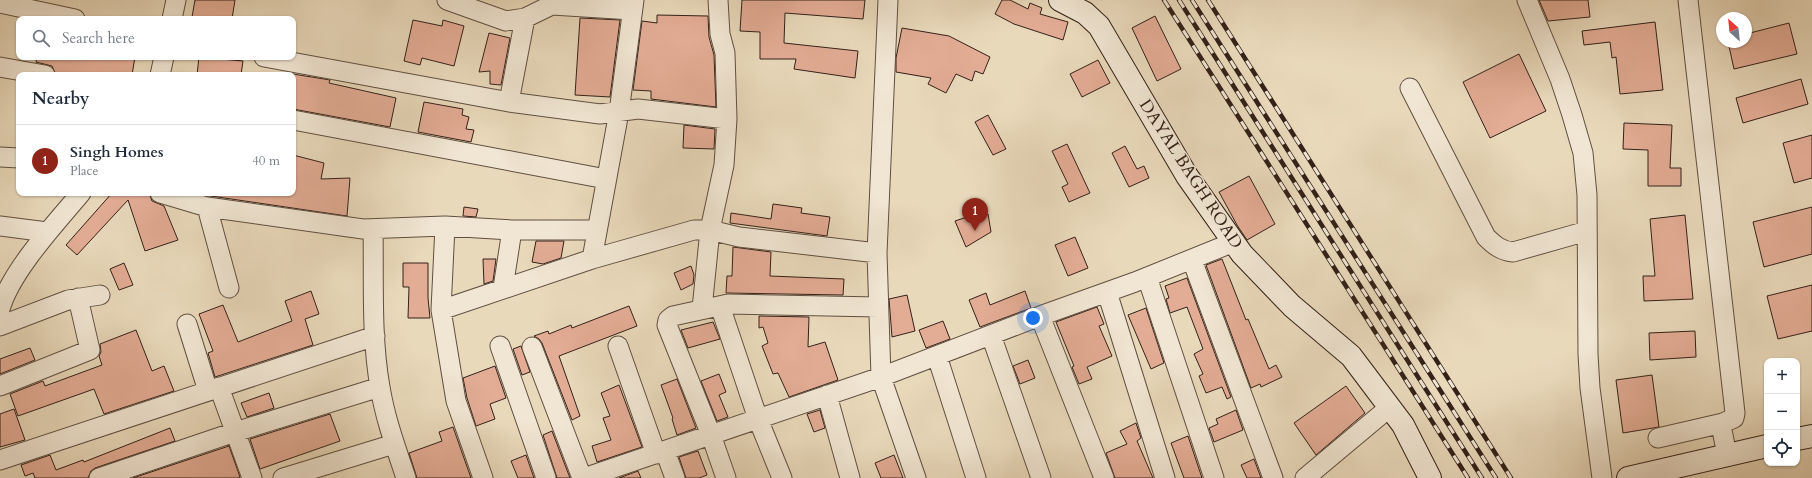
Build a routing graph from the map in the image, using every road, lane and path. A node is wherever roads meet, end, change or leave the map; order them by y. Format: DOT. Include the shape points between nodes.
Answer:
graph roads {
  1 [pos="176,0"];
  2 [pos="447,0"];
  3 [pos="718,0"];
  4 [pos="888,0"];
  5 [pos="1060,0"];
  6 [pos="1527,0"];
  7 [pos="1688,0"];
  8 [pos="0,3"];
  9 [pos="557,3"];
  10 [pos="633,5"];
  11 [pos="61,16"];
  12 [pos="173,16"];
  13 [pos="525,18"];
  14 [pos="163,60"];
  15 [pos="280,60"];
  16 [pos="0,67"];
  17 [pos="28,72"];
  18 [pos="161,72"];
  19 [pos="1410,88"];
  20 [pos="509,102"];
  21 [pos="619,112"];
  22 [pos="727,119"];
  23 [pos="296,121"];
  24 [pos="0,157"];
  25 [pos="16,158"];
  26 [pos="606,179"];
  27 [pos="78,196"];
  28 [pos="169,196"];
  29 [pos="207,208"];
  30 [pos="0,226"];
  31 [pos="445,226"];
  32 [pos="373,229"];
  33 [pos="512,230"];
  34 [pos="597,230"];
  35 [pos="710,230"];
  36 [pos="1587,231"];
  37 [pos="48,232"];
  38 [pos="1234,242"];
  39 [pos="877,253"];
  40 [pos="592,259"];
  41 [pos="1192,260"];
  42 [pos="1147,277"];
  43 [pos="229,288"];
  44 [pos="503,288"];
  45 [pos="1107,292"];
  46 [pos="100,295"];
  47 [pos="78,298"];
  48 [pos="720,306"];
  49 [pos="878,307"];
  50 [pos="0,309"];
  51 [pos="702,309"];
  52 [pos="441,310"];
  53 [pos="1040,316"];
  54 [pos="187,324"];
  55 [pos="0,326"];
  56 [pos="991,335"];
  57 [pos="375,336"];
  58 [pos="500,346"];
  59 [pos="618,346"];
  60 [pos="532,347"];
  61 [pos="937,356"];
  62 [pos="881,377"];
  63 [pos="0,386"];
  64 [pos="380,387"];
  65 [pos="214,389"];
  66 [pos="827,396"];
  67 [pos="1390,407"];
  68 [pos="758,419"];
  69 [pos="1723,424"];
  70 [pos="235,432"];
  71 [pos="711,435"];
  72 [pos="1812,436"];
  73 [pos="1658,438"];
  74 [pos="1800,438"];
  75 [pos="394,444"];
  76 [pos="1764,447"];
  77 [pos="660,452"];
  78 [pos="1727,455"];
  79 [pos="0,460"];
  80 [pos="324,472"];
  81 [pos="589,477"];
  82 [pos="100,478"];
  83 [pos="252,478"];
  84 [pos="283,478"];
  85 [pos="406,478"];
  86 [pos="483,478"];
  87 [pos="546,478"];
  88 [pos="674,478"];
  89 [pos="726,478"];
  90 [pos="782,478"];
  91 [pos="850,478"];
  92 [pos="916,478"];
  93 [pos="976,478"];
  94 [pos="1041,478"];
  95 [pos="1104,478"];
  96 [pos="1165,478"];
  97 [pos="1214,478"];
  98 [pos="1273,478"];
  99 [pos="1305,478"];
  100 [pos="1430,478"];
  101 [pos="1602,478"];
  102 [pos="1628,478"];
  1 -- 12 [label="street"];
  2 -- 13 [label="street" via="499,20"];
  3 -- 22 [label="street" via="720,34 725,53"];
  4 -- 39 [label="street"];
  5 -- 38 [label="street, DAYAL BAGH ROAD" via="1085,13 1099,26 1188,176"];
  6 -- 36 [label="street" via="1560,79 1583,153"];
  7 -- 69 [label="street" via="1735,413 1734,418"];
  8 -- 11 [label="street"];
  9 -- 10 [label="street"];
  9 -- 13 [label="street"];
  10 -- 21 [label="street"];
  13 -- 20 [label="street"];
  14 -- 18 [label="street"];
  15 -- 20 [label="street"];
  16 -- 17 [label="street"];
  19 -- 36 [label="street" via="1486,237 1494,245 1504,251 1513,252"];
  20 -- 21 [label="street" via="600,114"];
  21 -- 22 [label="street" via="638,109"];
  21 -- 26 [label="street"];
  22 -- 35 [label="street" via="723,172"];
  23 -- 26 [label="street"];
  24 -- 25 [label="street"];
  26 -- 34 [label="street"];
  27 -- 37 [label="street"];
  28 -- 29 [label="street"];
  29 -- 32 [label="street"];
  29 -- 43 [label="street"];
  30 -- 37 [label="street"];
  31 -- 32 [label="street"];
  31 -- 33 [label="street"];
  31 -- 52 [label="street"];
  32 -- 57 [label="street"];
  33 -- 34 [label="street"];
  33 -- 44 [label="street"];
  34 -- 40 [label="street"];
  35 -- 39 [label="street" via="739,238"];
  35 -- 40 [label="street" via="694,230"];
  35 -- 51 [label="street"];
  36 -- 101 [label="street" via="1590,388"];
  37 -- 50 [label="street" via="8,288"];
  38 -- 41 [label="street"];
  38 -- 67 [label="street, DAYAL BAGH ROAD" via="1242,254 1292,306 1351,356"];
  39 -- 49 [label="street"];
  40 -- 44 [label="street"];
  41 -- 42 [label="street"];
  41 -- 98 [label="street"];
  42 -- 45 [label="street"];
  42 -- 97 [label="street"];
  44 -- 52 [label="street"];
  45 -- 53 [label="street"];
  45 -- 96 [label="street"];
  46 -- 47 [label="street"];
  47 -- 55 [label="street" via="58,303"];
  47 -- 63 [label="street" via="90,350"];
  48 -- 49 [label="street" via="728,304"];
  48 -- 51 [label="street"];
  48 -- 68 [label="street"];
  49 -- 62 [label="street"];
  51 -- 71 [label="street" via="673,316 667,325"];
  52 -- 86 [label="street" via="456,401"];
  53 -- 56 [label="street"];
  53 -- 95 [label="street"];
  54 -- 65 [label="street"];
  56 -- 61 [label="street"];
  56 -- 94 [label="street"];
  57 -- 64 [label="street"];
  57 -- 65 [label="street"];
  58 -- 87 [label="street"];
  59 -- 77 [label="street"];
  60 -- 81 [label="street"];
  61 -- 62 [label="street"];
  61 -- 93 [label="street"];
  62 -- 66 [label="street"];
  62 -- 92 [label="street"];
  64 -- 70 [label="street"];
  64 -- 75 [label="street"];
  65 -- 70 [label="street"];
  65 -- 79 [label="street"];
  66 -- 68 [label="street"];
  66 -- 91 [label="street"];
  67 -- 99 [label="street"];
  67 -- 100 [label="street, DAYAL BAGH ROAD" via="1403,425"];
  68 -- 71 [label="street"];
  68 -- 90 [label="street"];
  69 -- 73 [label="street"];
  69 -- 78 [label="street"];
  70 -- 82 [label="street"];
  70 -- 83 [label="street"];
  71 -- 77 [label="street"];
  71 -- 89 [label="street"];
  72 -- 74 [label="street"];
  75 -- 80 [label="street"];
  75 -- 85 [label="street"];
  76 -- 78 [label="street"];
  77 -- 81 [label="street"];
  77 -- 88 [label="street"];
  78 -- 102 [label="street"];
  80 -- 84 [label="street"];
}
